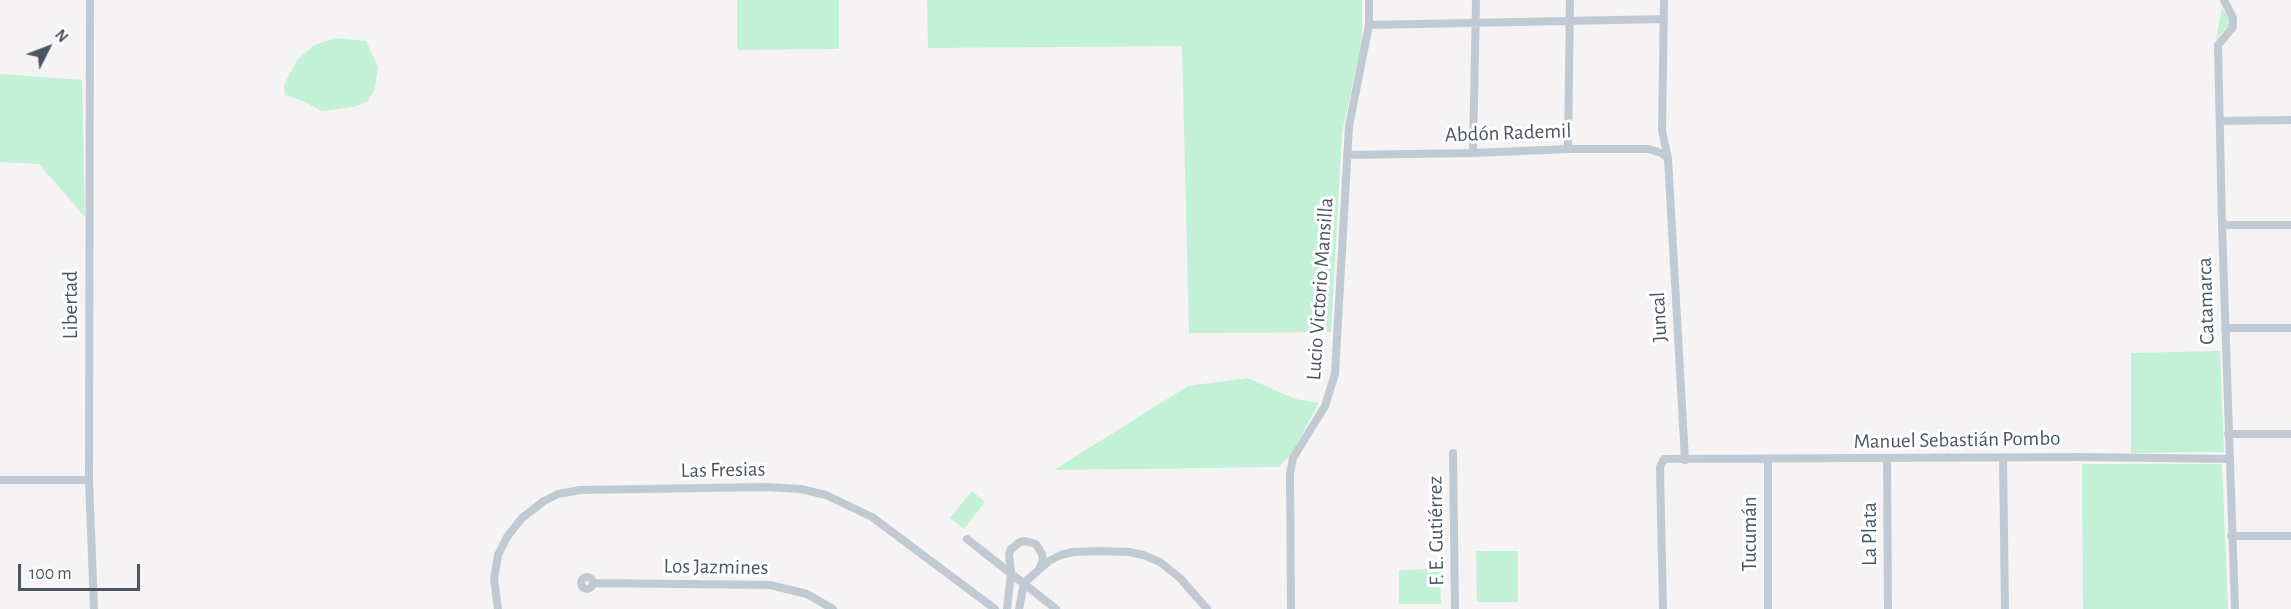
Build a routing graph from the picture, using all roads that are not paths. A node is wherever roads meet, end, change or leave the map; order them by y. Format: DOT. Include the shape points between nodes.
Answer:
graph roads {
  1 [pos="90,0"];
  2 [pos="1369,0"];
  3 [pos="1476,0"];
  4 [pos="1570,0"];
  5 [pos="1664,0"];
  6 [pos="2224,0"];
  7 [pos="1664,19"];
  8 [pos="1569,21"];
  9 [pos="1476,23"];
  10 [pos="1369,25"];
  11 [pos="2291,120"];
  12 [pos="2220,121"];
  13 [pos="1568,149"];
  14 [pos="1473,153"];
  15 [pos="1347,155"];
  16 [pos="1668,158"];
  17 [pos="2222,225"];
  18 [pos="2291,225"];
  19 [pos="2225,328"];
  20 [pos="2291,328"];
  21 [pos="2229,434"];
  22 [pos="2291,434"];
  23 [pos="1453,453"];
  24 [pos="2003,457"];
  25 [pos="1768,459"];
  26 [pos="1887,459"];
  27 [pos="2229,459"];
  28 [pos="1685,460"];
  29 [pos="0,480"];
  30 [pos="89,480"];
  31 [pos="2231,536"];
  32 [pos="2291,536"];
  33 [pos="967,538"];
  34 [pos="1011,569"];
  35 [pos="1037,572"];
  36 [pos="593,583"];
  37 [pos="1024,583"];
  38 [pos="94,609"];
  39 [pos="498,609"];
  40 [pos="833,609"];
  41 [pos="995,609"];
  42 [pos="1007,609"];
  43 [pos="1019,609"];
  44 [pos="1056,609"];
  45 [pos="1207,609"];
  46 [pos="1291,609"];
  47 [pos="1455,609"];
  48 [pos="1663,609"];
  49 [pos="1768,609"];
  50 [pos="1888,609"];
  51 [pos="2005,609"];
  52 [pos="2235,609"];
  1 -- 30 [label="street, Libertad"];
  2 -- 10 [label="street, Lucio Victorio Mansilla"];
  3 -- 9 [label="street"];
  4 -- 8 [label="street"];
  5 -- 7 [label="street, Juncal"];
  6 -- 12 [label="street, Catamarca" via="2234,18 2233,27 2218,45"];
  7 -- 8 [label="street"];
  7 -- 16 [label="street, Juncal" via="1662,131"];
  8 -- 9 [label="street"];
  8 -- 13 [label="street"];
  9 -- 10 [label="street"];
  9 -- 14 [label="street"];
  10 -- 15 [label="street, Lucio Victorio Mansilla" via="1348,126"];
  11 -- 12 [label="street"];
  12 -- 17 [label="street, Catamarca"];
  13 -- 14 [label="street, Abdón Rademil"];
  13 -- 16 [label="street, Abdón Rademil" via="1649,149"];
  14 -- 15 [label="street, Abdón Rademil"];
  15 -- 46 [label="street, Lucio Victorio Mansilla" via="1335,374 1325,406 1293,458 1290,474"];
  16 -- 28 [label="street, Juncal"];
  17 -- 18 [label="street"];
  17 -- 19 [label="street, Catamarca"];
  19 -- 20 [label="street"];
  19 -- 21 [label="street, Catamarca"];
  21 -- 22 [label="street"];
  21 -- 27 [label="street, Catamarca"];
  23 -- 47 [label="street, F. E. Gutiérrez"];
  24 -- 26 [label="street, Manuel Sebastián Pombo"];
  24 -- 27 [label="street, Manuel Sebastián Pombo"];
  24 -- 51 [label="street"];
  25 -- 26 [label="street, Manuel Sebastián Pombo"];
  25 -- 28 [label="street, Manuel Sebastián Pombo"];
  25 -- 49 [label="street, Tucumán"];
  26 -- 50 [label="street, La Plata"];
  27 -- 31 [label="street, Catamarca"];
  28 -- 48 [label="street" via="1664,459 1660,467"];
  29 -- 30 [label="street"];
  30 -- 38 [label="street, Libertad"];
  31 -- 32 [label="street"];
  31 -- 52 [label="street, Catamarca"];
  33 -- 34 [label="street"];
  34 -- 35 [label="street" via="1021,575"];
  34 -- 35 [label="street" via="1011,549 1025,541 1036,544 1042,554"];
  34 -- 37 [label="street"];
  34 -- 42 [label="street"];
  35 -- 37 [label="street"];
  35 -- 45 [label="street" via="1061,555 1074,552 1143,555 1160,562 1180,578"];
  36 -- 40 [label="street, Los Jazmines" via="770,585 807,594"];
  37 -- 43 [label="street"];
  37 -- 44 [label="street"];
  39 -- 41 [label="street, Las Fresias" via="494,579 498,555 507,537 522,518 558,494 580,490 766,487 826,495 872,517"];
}
